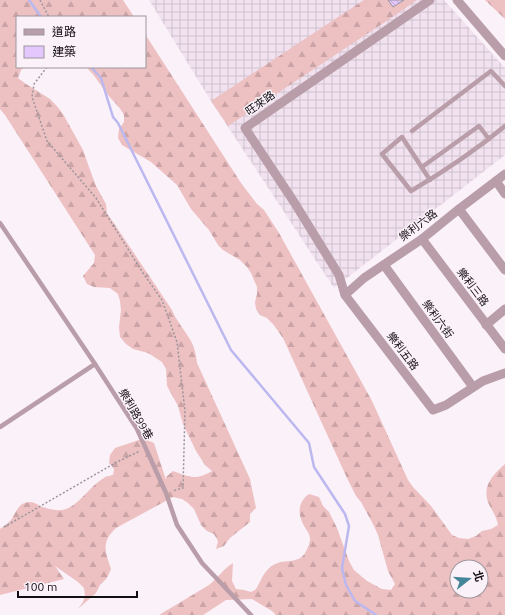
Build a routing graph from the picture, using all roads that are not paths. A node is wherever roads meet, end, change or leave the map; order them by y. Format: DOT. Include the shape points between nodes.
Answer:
graph roads {
  1 [pos="430,0"];
  2 [pos="457,0"];
  3 [pos="505,56"];
  4 [pos="505,86"];
  5 [pos="505,126"];
  6 [pos="412,131"];
  7 [pos="489,139"];
  8 [pos="422,167"];
  9 [pos="505,174"];
  10 [pos="430,180"];
  11 [pos="496,181"];
  12 [pos="505,194"];
  13 [pos="459,209"];
  14 [pos="0,223"];
  15 [pos="422,239"];
  16 [pos="384,265"];
  17 [pos="505,270"];
  18 [pos="345,294"];
  19 [pos="505,309"];
  20 [pos="486,325"];
  21 [pos="505,349"];
  22 [pos="96,364"];
  23 [pos="505,373"];
  24 [pos="473,387"];
  25 [pos="0,427"];
  26 [pos="251,615"];
  1 -- 18 [label="street, 旺來路" via="245,128 338,275"];
  2 -- 3 [label="street"];
  4 -- 6 [label="lane" via="491,71"];
  5 -- 7 [label="lane"];
  7 -- 8 [label="lane" via="479,126"];
  7 -- 10 [label="lane"];
  8 -- 10 [label="lane"];
  8 -- 10 [label="lane" via="402,137 382,154 411,191"];
  9 -- 11 [label="street, 樂利六路"];
  11 -- 12 [label="street"];
  11 -- 13 [label="street, 樂利六路"];
  13 -- 15 [label="street, 樂利六路"];
  13 -- 17 [label="street"];
  14 -- 22 [label="lane, 樂利路99巷"];
  15 -- 16 [label="street, 樂利六路"];
  15 -- 20 [label="street, 樂利三路"];
  16 -- 18 [label="street, 樂利六路"];
  16 -- 24 [label="street, 樂利六街"];
  18 -- 24 [label="street, 樂利五路" via="433,410 446,405"];
  19 -- 20 [label="street"];
  20 -- 21 [label="street, 樂利三路"];
  22 -- 25 [label="lane"];
  22 -- 26 [label="lane, 樂利路99巷" via="136,429 178,525 202,563"];
  23 -- 24 [label="street"];
}
